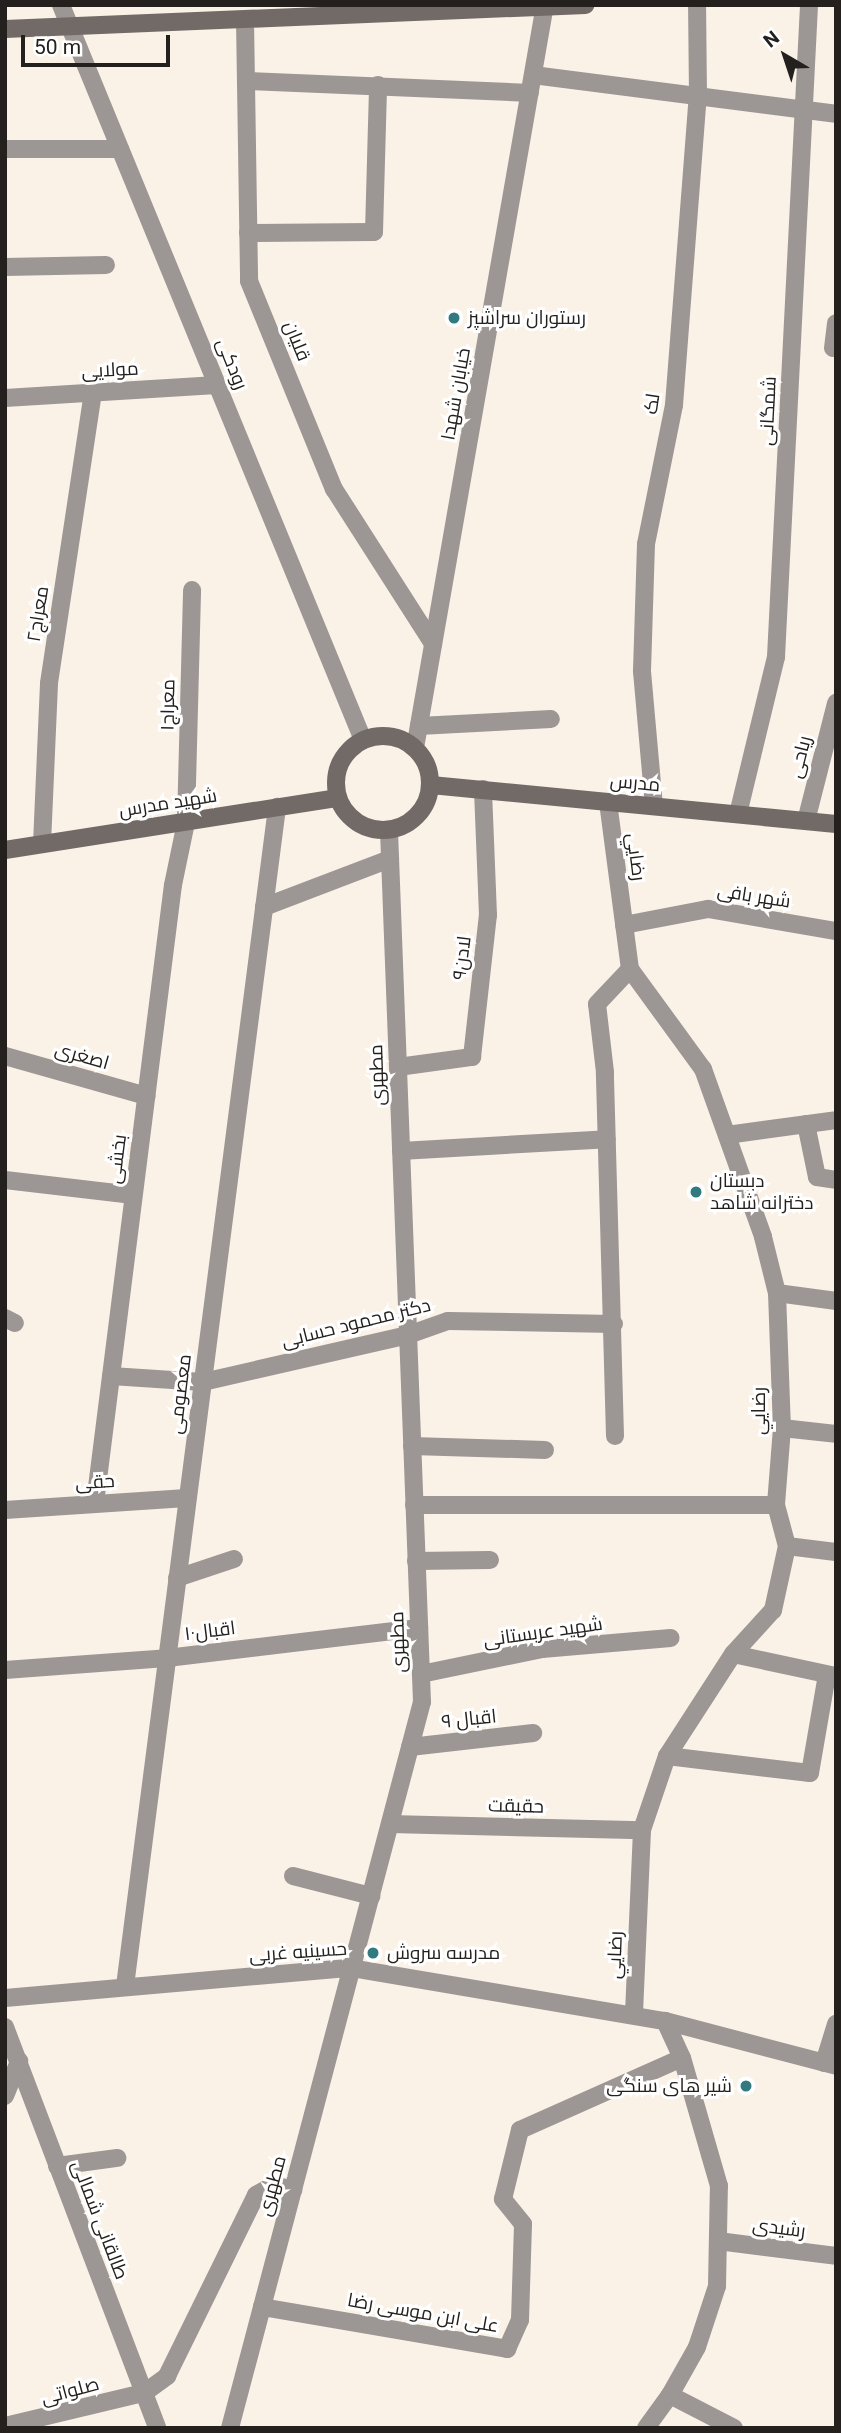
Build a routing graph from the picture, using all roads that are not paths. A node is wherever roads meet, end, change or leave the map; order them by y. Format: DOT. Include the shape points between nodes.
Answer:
graph roads {
  1 [pos="61,5"];
  2 [pos="586,5"];
  3 [pos="696,5"];
  4 [pos="809,5"];
  5 [pos="545,6"];
  6 [pos="245,20"];
  7 [pos="70,27"];
  8 [pos="5,29"];
  9 [pos="246,81"];
  10 [pos="531,84"];
  11 [pos="378,85"];
  12 [pos="698,96"];
  13 [pos="806,110"];
  14 [pos="836,114"];
  15 [pos="5,149"];
  16 [pos="120,149"];
  17 [pos="248,233"];
  18 [pos="106,265"];
  19 [pos="5,267"];
  20 [pos="836,323"];
  21 [pos="833,348"];
  22 [pos="217,385"];
  23 [pos="93,391"];
  24 [pos="5,398"];
  25 [pos="192,590"];
  26 [pos="433,644"];
  27 [pos="836,703"];
  28 [pos="551,719"];
  29 [pos="419,726"];
  30 [pos="363,740"];
  31 [pos="415,748"];
  32 [pos="430,785"];
  33 [pos="483,789"];
  34 [pos="338,798"];
  35 [pos="608,802"];
  36 [pos="654,806"];
  37 [pos="277,807"];
  38 [pos="737,814"];
  39 [pos="806,821"];
  40 [pos="186,822"];
  41 [pos="836,824"];
  42 [pos="389,830"];
  43 [pos="43,844"];
  44 [pos="5,850"];
  45 [pos="390,859"];
  46 [pos="264,907"];
  47 [pos="624,925"];
  48 [pos="836,931"];
  49 [pos="630,969"];
  50 [pos="5,1056"];
  51 [pos="398,1067"];
  52 [pos="146,1096"];
  53 [pos="836,1120"];
  54 [pos="806,1124"];
  55 [pos="727,1135"];
  56 [pos="607,1139"];
  57 [pos="401,1151"];
  58 [pos="5,1180"];
  59 [pos="836,1180"];
  60 [pos="133,1195"];
  61 [pos="777,1293"];
  62 [pos="836,1301"];
  63 [pos="614,1324"];
  64 [pos="408,1335"];
  65 [pos="111,1376"];
  66 [pos="203,1382"];
  67 [pos="782,1428"];
  68 [pos="836,1434"];
  69 [pos="615,1436"];
  70 [pos="412,1446"];
  71 [pos="545,1450"];
  72 [pos="187,1498"];
  73 [pos="95,1503"];
  74 [pos="414,1505"];
  75 [pos="776,1505"];
  76 [pos="5,1510"];
  77 [pos="787,1546"];
  78 [pos="836,1552"];
  79 [pos="234,1559"];
  80 [pos="490,1560"];
  81 [pos="416,1561"];
  82 [pos="177,1578"];
  83 [pos="419,1628"];
  84 [pos="671,1638"];
  85 [pos="733,1654"];
  86 [pos="167,1658"];
  87 [pos="5,1670"];
  88 [pos="421,1674"];
  89 [pos="831,1676"];
  90 [pos="533,1733"];
  91 [pos="410,1747"];
  92 [pos="667,1756"];
  93 [pos="390,1824"];
  94 [pos="642,1830"];
  95 [pos="293,1876"];
  96 [pos="370,1896"];
  97 [pos="351,1968"];
  98 [pos="125,1986"];
  99 [pos="5,1998"];
  100 [pos="634,2015"];
  101 [pos="666,2021"];
  102 [pos="836,2024"];
  103 [pos="5,2028"];
  104 [pos="682,2058"];
  105 [pos="19,2061"];
  106 [pos="830,2065"];
  107 [pos="5,2096"];
  108 [pos="117,2158"];
  109 [pos="57,2166"];
  110 [pos="293,2190"];
  111 [pos="718,2241"];
  112 [pos="836,2256"];
  113 [pos="262,2307"];
  114 [pos="144,2393"];
  115 [pos="670,2396"];
  116 [pos="5,2426"];
  117 [pos="157,2428"];
  118 [pos="230,2428"];
  119 [pos="646,2428"];
  120 [pos="734,2428"];
  1 -- 7 [label="street, رودکی"];
  2 -- 5 [label="main road"];
  3 -- 12 [label="street, لک"];
  4 -- 13 [label="street, شمگانی"];
  5 -- 6 [label="main road"];
  5 -- 10 [label="street, خیابان شهدا"];
  6 -- 7 [label="main road"];
  6 -- 9 [label="street, قلیان"];
  7 -- 8 [label="main road"];
  7 -- 16 [label="street, رودکی"];
  9 -- 11 [label="street"];
  9 -- 17 [label="street, قلیان"];
  10 -- 11 [label="street"];
  10 -- 12 [label="street"];
  10 -- 26 [label="street, خیابان شهدا"];
  11 -- 17 [label="street" via="374,232"];
  12 -- 13 [label="street"];
  12 -- 36 [label="street, لک" via="674,405 646,544 642,671"];
  13 -- 14 [label="street"];
  13 -- 38 [label="street, شمگانی" via="776,657"];
  15 -- 16 [label="street"];
  16 -- 22 [label="street, رودکی"];
  17 -- 26 [label="street, قلیان" via="249,281 334,489"];
  18 -- 19 [label="street"];
  20 -- 21 [label="street"];
  22 -- 23 [label="street, مولایی"];
  22 -- 30 [label="street, رودکی"];
  23 -- 24 [label="street, مولایی"];
  23 -- 43 [label="street, معراج۲" via="49,683"];
  25 -- 40 [label="street, معراج۱"];
  26 -- 29 [label="street, خیابان شهدا"];
  27 -- 39 [label="street, ریاحی"];
  28 -- 29 [label="street"];
  29 -- 31 [label="street, خیابان شهدا"];
  30 -- 31 [label="main road" via="390,736"];
  30 -- 34 [label="main road" via="337,770"];
  31 -- 32 [label="main road" via="429,771"];
  32 -- 33 [label="main road, مدرس"];
  32 -- 42 [label="main road" via="422,810 402,827"];
  33 -- 35 [label="main road, مدرس"];
  33 -- 51 [label="street, لادن۹" via="488,915 472,1057"];
  34 -- 37 [label="main road, شهید مدرس"];
  34 -- 42 [label="main road" via="343,810 363,826"];
  35 -- 36 [label="main road, مدرس"];
  35 -- 47 [label="street, رضایي"];
  36 -- 38 [label="main road, مدرس"];
  37 -- 40 [label="main road, شهید مدرس"];
  37 -- 46 [label="street, معصومی"];
  38 -- 39 [label="main road, مدرس"];
  39 -- 41 [label="main road, مدرس"];
  40 -- 43 [label="main road, شهید مدرس"];
  40 -- 52 [label="street, بخشی" via="173,885"];
  42 -- 45 [label="street, مطهری"];
  43 -- 44 [label="main road, شهید مدرس"];
  45 -- 46 [label="street"];
  45 -- 51 [label="street, مطهری"];
  46 -- 66 [label="street, معصومی"];
  47 -- 48 [label="street, شهر بافی" via="708,909"];
  47 -- 49 [label="street, رضایي"];
  49 -- 55 [label="street, رضایي" via="703,1069"];
  49 -- 56 [label="street" via="597,1004"];
  50 -- 52 [label="street, اصغری"];
  51 -- 57 [label="street, مطهری"];
  52 -- 60 [label="street, بخشی"];
  53 -- 54 [label="street"];
  54 -- 55 [label="street"];
  54 -- 59 [label="street" via="817,1177"];
  55 -- 61 [label="street, رضایي" via="763,1237"];
  56 -- 57 [label="street"];
  56 -- 63 [label="street"];
  57 -- 64 [label="street, مطهری"];
  58 -- 60 [label="street"];
  60 -- 65 [label="street, بخشی"];
  61 -- 62 [label="street"];
  61 -- 67 [label="street, رضایي"];
  63 -- 64 [label="street, دکتر محمود حسابی" via="448,1321"];
  63 -- 69 [label="street"];
  64 -- 66 [label="street, دکتر محمود حسابی"];
  64 -- 70 [label="street, مطهری"];
  65 -- 66 [label="street, دکتر محمود حسابی"];
  65 -- 73 [label="street, بخشی"];
  66 -- 72 [label="street, معصومی"];
  67 -- 68 [label="street"];
  67 -- 75 [label="street, رضایي"];
  70 -- 71 [label="street"];
  70 -- 74 [label="street, مطهری"];
  72 -- 73 [label="street, حقی"];
  72 -- 82 [label="street, معصومی"];
  73 -- 76 [label="street, حقی"];
  74 -- 75 [label="street"];
  74 -- 81 [label="street, مطهری"];
  75 -- 77 [label="street, رضایي"];
  77 -- 78 [label="street"];
  77 -- 85 [label="street, رضایي" via="773,1610"];
  79 -- 82 [label="street"];
  80 -- 81 [label="street"];
  81 -- 83 [label="street, مطهری"];
  82 -- 86 [label="street, معصومی"];
  83 -- 86 [label="street, اقبال۱۰"];
  83 -- 88 [label="street, مطهری"];
  84 -- 88 [label="street, شهید عربستانی" via="542,1649"];
  85 -- 89 [label="street"];
  85 -- 92 [label="street, رضایي"];
  86 -- 87 [label="street, اقبال۱۰"];
  86 -- 98 [label="street, معصومی"];
  88 -- 91 [label="street, مطهری" via="422,1702"];
  89 -- 92 [label="street" via="810,1773"];
  90 -- 91 [label="street, اقبال ۹"];
  91 -- 93 [label="street, مطهری"];
  92 -- 94 [label="street, رضایي"];
  93 -- 94 [label="street, حقیقت"];
  93 -- 96 [label="street, مطهری"];
  94 -- 100 [label="street, رضایي"];
  95 -- 96 [label="street"];
  96 -- 97 [label="street, مطهری"];
  97 -- 98 [label="street, حسینیه غربی"];
  97 -- 100 [label="street, حسینیه غربی"];
  97 -- 110 [label="street, مطهری"];
  98 -- 99 [label="street, حسینیه غربی"];
  100 -- 101 [label="street, حسینیه غربی"];
  101 -- 104 [label="street"];
  101 -- 106 [label="street, حسینیه غربی"];
  102 -- 106 [label="street"];
  103 -- 105 [label="street, طالقانی شمالی"];
  104 -- 111 [label="street" via="719,2186"];
  104 -- 113 [label="street, علی ابن موسی رضا" via="520,2130 503,2199 523,2224 520,2320 506,2349"];
  105 -- 107 [label="street"];
  105 -- 109 [label="street, طالقانی شمالی"];
  108 -- 109 [label="street"];
  109 -- 114 [label="street, طالقانی شمالی"];
  110 -- 113 [label="street, مطهری"];
  110 -- 114 [label="street" via="274,2185 256,2195 187,2342 167,2376"];
  111 -- 112 [label="street, رشیدی"];
  111 -- 115 [label="street" via="717,2286 697,2347"];
  113 -- 118 [label="street, مطهری"];
  114 -- 116 [label="street, صلواتی"];
  114 -- 117 [label="street, طالقانی شمالی"];
  115 -- 119 [label="street"];
  115 -- 120 [label="street"];
}
